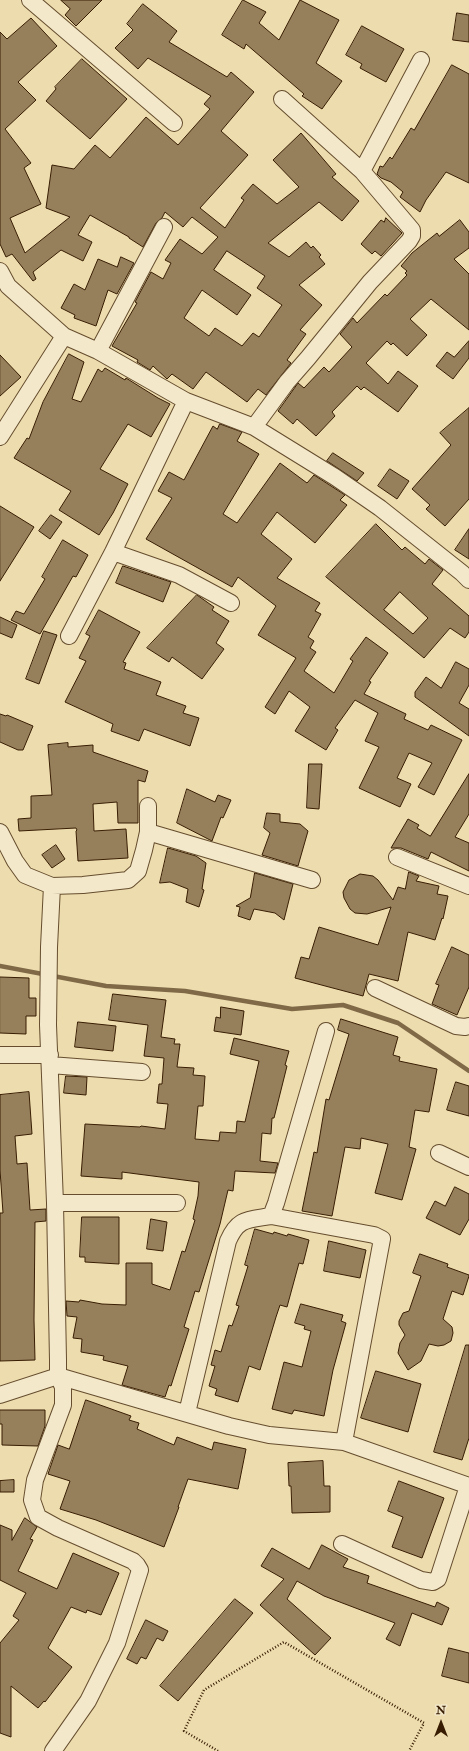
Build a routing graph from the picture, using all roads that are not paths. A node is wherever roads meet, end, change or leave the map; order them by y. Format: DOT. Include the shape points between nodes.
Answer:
graph roads {
  1 [pos="30,0"];
  2 [pos="421,60"];
  3 [pos="282,99"];
  4 [pos="174,123"];
  5 [pos="362,171"];
  6 [pos="164,227"];
  7 [pos="0,271"];
  8 [pos="64,336"];
  9 [pos="98,351"];
  10 [pos="186,400"];
  11 [pos="254,427"];
  12 [pos="0,437"];
  13 [pos="113,552"];
  14 [pos="469,580"];
  15 [pos="231,603"];
  16 [pos="69,636"];
  17 [pos="148,806"];
  18 [pos="0,832"];
  19 [pos="148,832"];
  20 [pos="397,857"];
  21 [pos="312,880"];
  22 [pos="52,886"];
  23 [pos="469,886"];
  24 [pos="374,988"];
  25 [pos="469,1026"];
  26 [pos="326,1031"];
  27 [pos="0,1055"];
  28 [pos="50,1060"];
  29 [pos="142,1072"];
  30 [pos="439,1153"];
  31 [pos="469,1167"];
  32 [pos="177,1203"];
  33 [pos="55,1204"];
  34 [pos="271,1216"];
  35 [pos="58,1376"];
  36 [pos="0,1395"];
  37 [pos="187,1413"];
  38 [pos="344,1442"];
  39 [pos="468,1486"];
  40 [pos="342,1544"];
  41 [pos="53,1751"];
  1 -- 4 [label="street"];
  2 -- 5 [label="street"];
  3 -- 5 [label="street"];
  5 -- 11 [label="street" via="412,230 412,236 287,382"];
  6 -- 9 [label="street"];
  7 -- 8 [label="street" via="8,286"];
  8 -- 9 [label="street"];
  8 -- 12 [label="street"];
  9 -- 10 [label="street"];
  10 -- 11 [label="street"];
  10 -- 13 [label="street"];
  11 -- 14 [label="street" via="336,477 374,504"];
  13 -- 15 [label="street" via="178,575"];
  13 -- 16 [label="street"];
  17 -- 19 [label="street"];
  18 -- 22 [label="street" via="25,875"];
  19 -- 21 [label="street"];
  19 -- 22 [label="street" via="138,871 128,880"];
  20 -- 23 [label="street"];
  22 -- 28 [label="street" via="49,947"];
  24 -- 25 [label="street" via="456,1026"];
  26 -- 34 [label="street"];
  27 -- 28 [label="street"];
  28 -- 29 [label="street"];
  28 -- 33 [label="street"];
  30 -- 31 [label="street"];
  32 -- 33 [label="street"];
  33 -- 35 [label="street"];
  34 -- 37 [label="street" via="240,1222 228,1241"];
  34 -- 38 [label="street" via="374,1235 382,1239"];
  35 -- 36 [label="street"];
  35 -- 37 [label="street"];
  35 -- 41 [label="street" via="63,1387 63,1405 35,1480 32,1500 34,1508 38,1517 132,1561 140,1570 117,1643 88,1701"];
  37 -- 38 [label="street" via="269,1435"];
  38 -- 39 [label="street"];
  39 -- 40 [label="street" via="438,1579 433,1582 421,1580"];
}
